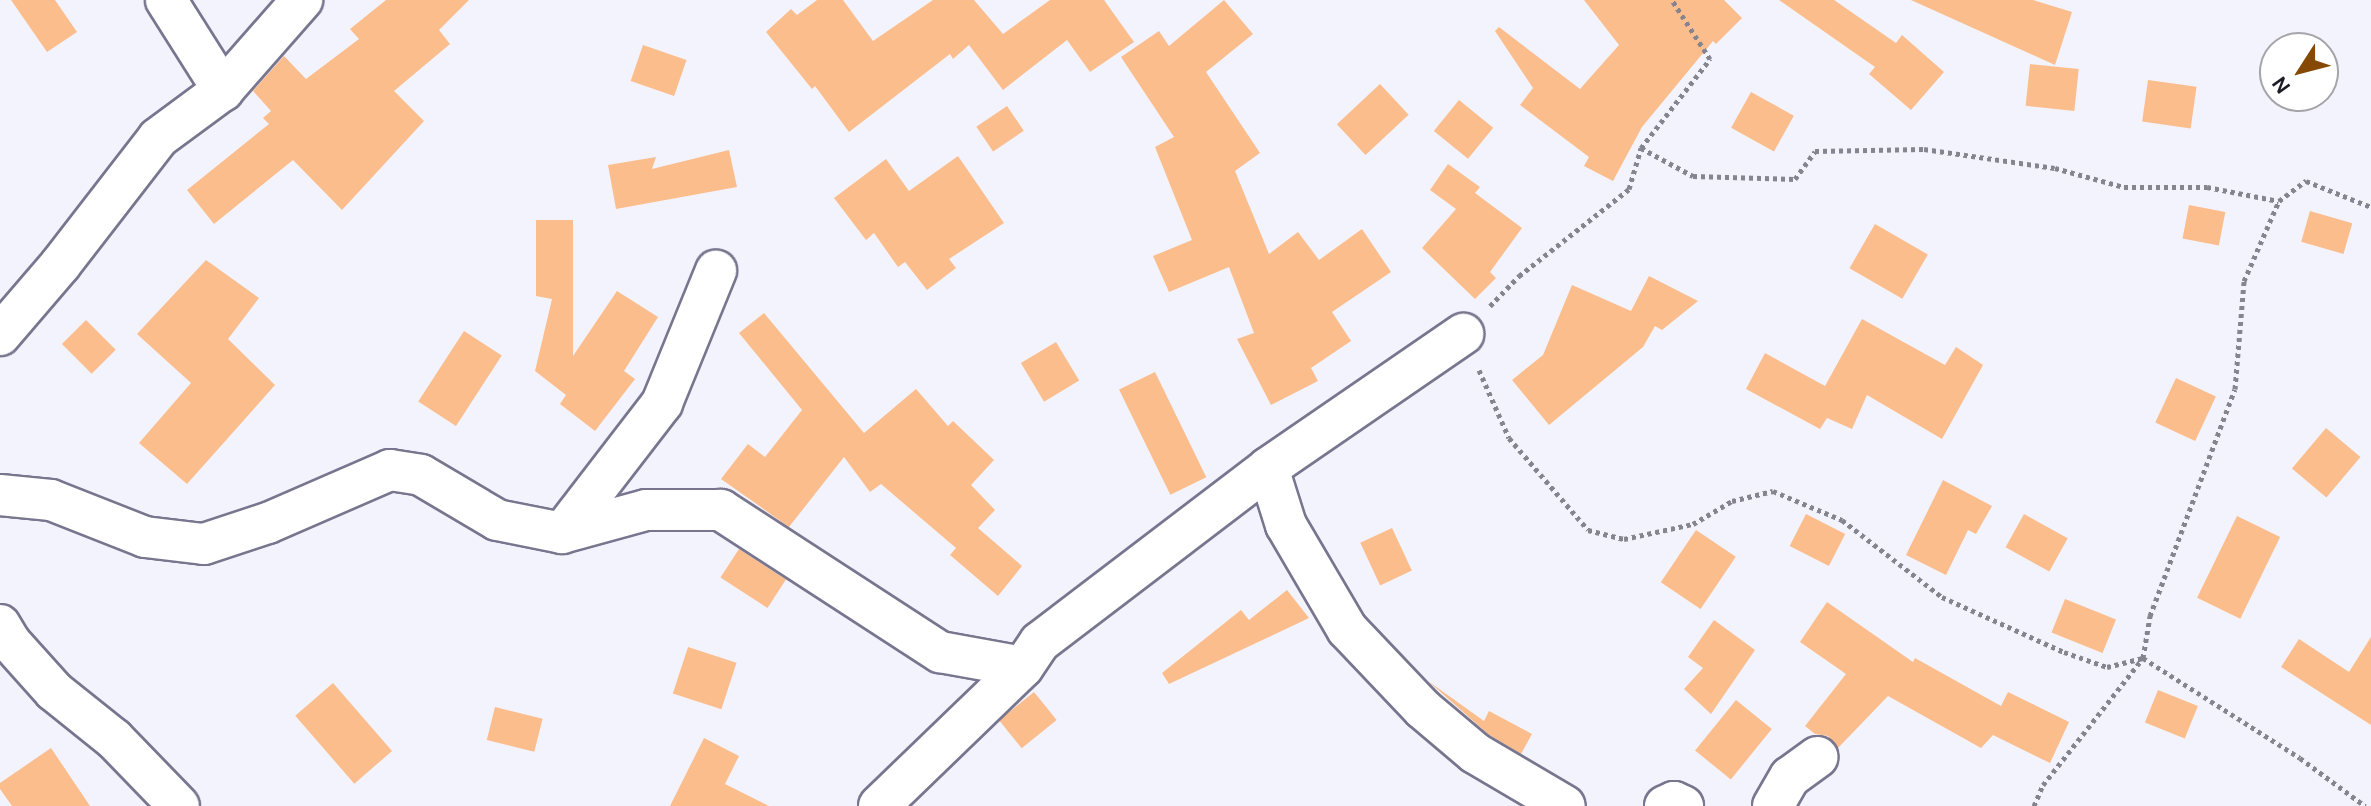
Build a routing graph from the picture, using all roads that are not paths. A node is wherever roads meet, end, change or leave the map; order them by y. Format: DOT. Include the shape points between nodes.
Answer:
graph roads {
  1 [pos="166,0"];
  2 [pos="302,0"];
  3 [pos="223,90"];
  4 [pos="716,271"];
  5 [pos="1463,334"];
  6 [pos="0,335"];
  7 [pos="1268,468"];
  8 [pos="0,495"];
  9 [pos="562,533"];
  10 [pos="4,637"];
  11 [pos="1023,667"];
  12 [pos="1818,757"];
  13 [pos="179,806"];
  14 [pos="879,806"];
  15 [pos="1565,806"];
  16 [pos="1665,806"];
  17 [pos="1683,806"];
  18 [pos="1773,806"];
  1 -- 3 [label="street"];
  2 -- 3 [label="street"];
  3 -- 6 [label="street" via="158,138"];
  4 -- 9 [label="street" via="662,403"];
  5 -- 7 [label="street"];
  7 -- 11 [label="street" via="1040,642"];
  7 -- 15 [label="street" via="1286,525 1347,629 1423,709 1475,753"];
  8 -- 9 [label="street" via="51,500 145,537 204,544 268,523 390,470 421,475 497,520"];
  9 -- 11 [label="street" via="646,510 721,510 940,652"];
  10 -- 13 [label="street" via="54,691 114,739"];
  11 -- 14 [label="street"];
  12 -- 18 [label="street" via="1790,777"];
  16 -- 17 [label="street"];
}
